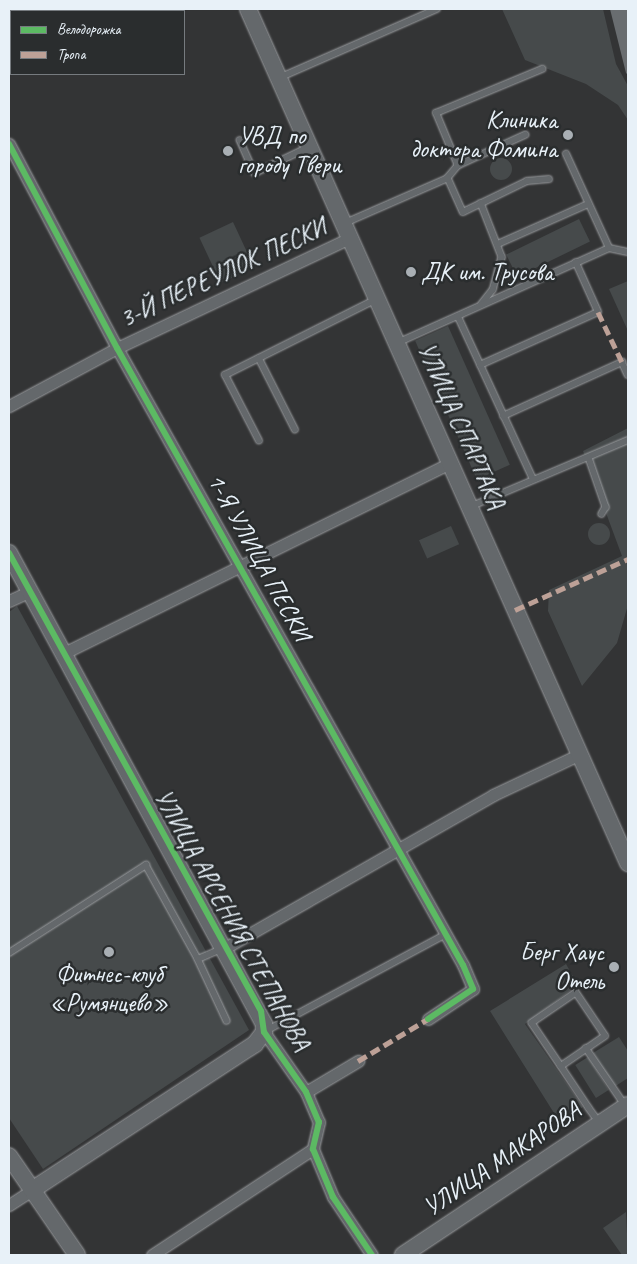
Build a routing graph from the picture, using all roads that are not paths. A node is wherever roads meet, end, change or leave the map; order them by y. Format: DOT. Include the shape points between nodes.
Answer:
graph roads {
  1 [pos="248,9"];
  2 [pos="437,9"];
  3 [pos="542,69"];
  4 [pos="278,78"];
  5 [pos="526,135"];
  6 [pos="240,140"];
  7 [pos="9,144"];
  8 [pos="310,147"];
  9 [pos="566,154"];
  10 [pos="458,166"];
  11 [pos="448,178"];
  12 [pos="548,179"];
  13 [pos="481,203"];
  14 [pos="588,204"];
  15 [pos="347,231"];
  16 [pos="500,243"];
  17 [pos="608,248"];
  18 [pos="627,253"];
  19 [pos="576,263"];
  20 [pos="377,299"];
  21 [pos="481,306"];
  22 [pos="458,316"];
  23 [pos="397,343"];
  24 [pos="117,348"];
  25 [pos="259,358"];
  26 [pos="480,365"];
  27 [pos="628,375"];
  28 [pos="9,406"];
  29 [pos="503,416"];
  30 [pos="294,429"];
  31 [pos="628,440"];
  32 [pos="259,441"];
  33 [pos="588,458"];
  34 [pos="450,463"];
  35 [pos="532,478"];
  36 [pos="470,507"];
  37 [pos="602,514"];
  38 [pos="11,564"];
  39 [pos="240,564"];
  40 [pos="30,591"];
  41 [pos="9,601"];
  42 [pos="64,654"];
  43 [pos="580,754"];
  44 [pos="401,850"];
  45 [pos="628,863"];
  46 [pos="446,934"];
  47 [pos="225,948"];
  48 [pos="9,953"];
  49 [pos="198,959"];
  50 [pos="428,1019"];
  51 [pos="227,1021"];
  52 [pos="264,1032"];
  53 [pos="586,1048"];
  54 [pos="358,1061"];
  55 [pos="561,1066"];
  56 [pos="306,1092"];
  57 [pos="627,1106"];
  58 [pos="600,1124"];
  59 [pos="313,1149"];
  60 [pos="9,1156"];
  61 [pos="32,1190"];
  62 [pos="9,1205"];
  63 [pos="77,1255"];
  64 [pos="152,1255"];
  65 [pos="372,1255"];
  66 [pos="403,1255"];
  1 -- 4 [label="main road, УЛИЦА СПАРТАКА"];
  2 -- 4 [label="lane"];
  3 -- 10 [label="lane" via="436,113"];
  4 -- 8 [label="main road, УЛИЦА СПАРТАКА"];
  5 -- 10 [label="lane"];
  6 -- 8 [label="lane" via="255,173"];
  7 -- 24 [label="street, 1-Я УЛИЦА ПЕСКИ"];
  8 -- 15 [label="main road, УЛИЦА СПАРТАКА"];
  9 -- 14 [label="lane"];
  10 -- 11 [label="lane"];
  11 -- 13 [label="lane" via="463,212"];
  11 -- 15 [label="lane"];
  12 -- 13 [label="lane" via="527,181"];
  13 -- 16 [label="lane"];
  14 -- 16 [label="lane"];
  14 -- 17 [label="lane"];
  15 -- 20 [label="main road, УЛИЦА СПАРТАКА"];
  15 -- 24 [label="street, 3-Й ПЕРЕУЛОК ПЕСКИ"];
  16 -- 21 [label="lane" via="501,268 493,290"];
  17 -- 18 [label="lane"];
  17 -- 19 [label="lane"];
  19 -- 21 [label="lane"];
  19 -- 26 [label="lane" via="598,312"];
  20 -- 23 [label="main road, УЛИЦА СПАРТАКА"];
  20 -- 25 [label="lane"];
  21 -- 22 [label="lane"];
  22 -- 23 [label="lane"];
  22 -- 26 [label="lane"];
  23 -- 34 [label="main road, УЛИЦА СПАРТАКА"];
  24 -- 28 [label="street, 3-Й ПЕРЕУЛОК ПЕСКИ"];
  24 -- 39 [label="street, 1-Я УЛИЦА ПЕСКИ"];
  25 -- 30 [label="lane"];
  25 -- 32 [label="lane" via="225,375"];
  26 -- 29 [label="lane"];
  27 -- 29 [label="lane" via="622,362"];
  29 -- 35 [label="lane"];
  31 -- 33 [label="lane"];
  33 -- 35 [label="lane"];
  33 -- 37 [label="lane" via="606,507"];
  34 -- 36 [label="main road, УЛИЦА СПАРТАКА"];
  34 -- 39 [label="street"];
  35 -- 36 [label="lane"];
  36 -- 43 [label="main road, УЛИЦА СПАРТАКА"];
  38 -- 40 [label="main road, УЛИЦА АРСЕНИЯ СТЕПАНОВА"];
  39 -- 42 [label="street"];
  39 -- 44 [label="street, 1-Я УЛИЦА ПЕСКИ"];
  40 -- 41 [label="street"];
  40 -- 42 [label="main road, УЛИЦА АРСЕНИЯ СТЕПАНОВА"];
  42 -- 47 [label="main road, УЛИЦА АРСЕНИЯ СТЕПАНОВА"];
  43 -- 44 [label="street" via="492,795"];
  43 -- 45 [label="main road, УЛИЦА СПАРТАКА"];
  44 -- 46 [label="street, 1-Я УЛИЦА ПЕСКИ"];
  44 -- 47 [label="street"];
  46 -- 50 [label="street, 1-Я УЛИЦА ПЕСКИ" via="473,989"];
  46 -- 52 [label="lane"];
  47 -- 49 [label="lane"];
  47 -- 52 [label="main road, УЛИЦА АРСЕНИЯ СТЕПАНОВА" via="261,1011"];
  48 -- 49 [label="lane" via="146,865"];
  49 -- 51 [label="lane"];
  52 -- 56 [label="street, УЛИЦА АРСЕНИЯ СТЕПАНОВА"];
  52 -- 61 [label="main road" via="255,1044"];
  53 -- 55 [label="lane"];
  53 -- 55 [label="lane" via="605,1036 576,993 532,1023"];
  53 -- 57 [label="lane"];
  54 -- 56 [label="street"];
  55 -- 58 [label="lane"];
  56 -- 59 [label="street, УЛИЦА АРСЕНИЯ СТЕПАНОВА" via="319,1122"];
  57 -- 58 [label="main road, УЛИЦА МАКАРОВА"];
  58 -- 66 [label="main road, УЛИЦА МАКАРОВА"];
  59 -- 64 [label="street"];
  59 -- 65 [label="street" via="333,1197"];
  60 -- 61 [label="main road"];
  61 -- 62 [label="street"];
  61 -- 63 [label="main road"];
}
